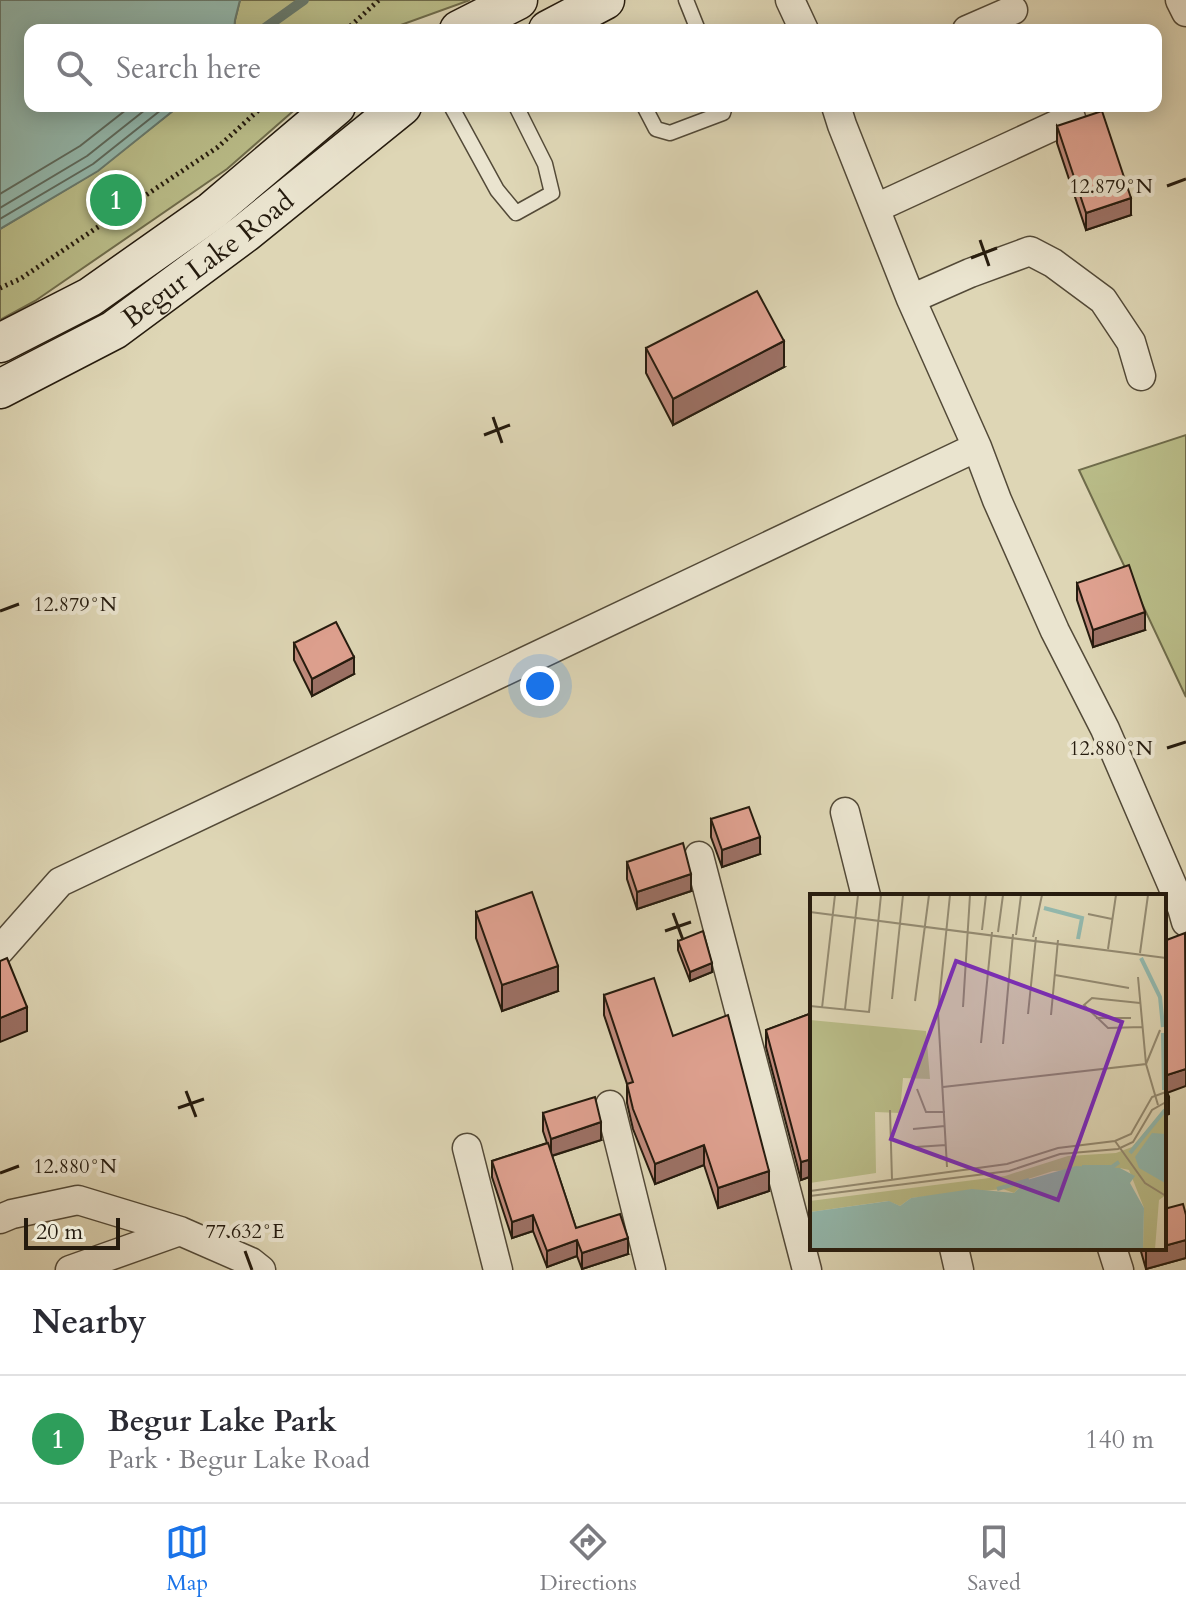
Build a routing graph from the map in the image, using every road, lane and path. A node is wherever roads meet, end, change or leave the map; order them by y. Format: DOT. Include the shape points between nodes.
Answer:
graph roads {
  1 [pos="379,0"];
  2 [pos="518,0"];
  3 [pos="686,0"];
  4 [pos="790,0"];
  5 [pos="1180,0"];
  6 [pos="599,8"];
  7 [pos="1013,10"];
  8 [pos="1186,12"];
  9 [pos="353,24"];
  10 [pos="471,24"];
  11 [pos="562,24"];
  12 [pos="696,24"];
  13 [pos="801,24"];
  14 [pos="981,24"];
  15 [pos="256,112"];
  16 [pos="329,112"];
  17 [pos="395,112"];
  18 [pos="454,112"];
  19 [pos="519,112"];
  20 [pos="647,112"];
  21 [pos="723,112"];
  22 [pos="838,112"];
  23 [pos="1071,118"];
  24 [pos="876,208"];
  25 [pos="0,288"];
  26 [pos="911,299"];
  27 [pos="0,343"];
  28 [pos="1141,376"];
  29 [pos="0,389"];
  30 [pos="977,447"];
  31 [pos="845,812"];
  32 [pos="699,856"];
  33 [pos="866,894"];
  34 [pos="1186,922"];
  35 [pos="0,950"];
  36 [pos="610,1105"];
  37 [pos="467,1148"];
  38 [pos="0,1219"];
  39 [pos="180,1231"];
  40 [pos="954,1250"];
  41 [pos="1113,1250"];
  42 [pos="70,1270"];
  43 [pos="261,1270"];
  44 [pos="498,1270"];
  45 [pos="651,1270"];
  46 [pos="807,1270"];
  47 [pos="959,1270"];
  48 [pos="1119,1270"];
  1 -- 9 [label="path"];
  2 -- 10 [label="main road"];
  3 -- 12 [label="lane"];
  4 -- 13 [label="street"];
  5 -- 8 [label="street"];
  6 -- 11 [label="main road"];
  7 -- 14 [label="street"];
  15 -- 25 [label="path" via="218,147"];
  16 -- 27 [label="main road, Begur Lake Road" via="200,219 90,297"];
  17 -- 29 [label="main road, Begur Lake Road" via="114,330"];
  18 -- 19 [label="lane" via="497,190 516,213 552,193 545,164"];
  20 -- 21 [label="lane" via="656,129 670,133"];
  22 -- 24 [label="street"];
  23 -- 24 [label="street"];
  24 -- 26 [label="street"];
  26 -- 28 [label="street" via="1030,251 1103,300 1131,342"];
  26 -- 30 [label="street"];
  30 -- 34 [label="street"];
  30 -- 35 [label="street" via="60,882"];
  31 -- 33 [label="street"];
  32 -- 46 [label="street"];
  36 -- 45 [label="street"];
  37 -- 44 [label="street"];
  38 -- 39 [label="street" via="78,1200"];
  39 -- 42 [label="street"];
  39 -- 43 [label="street"];
  40 -- 47 [label="street"];
  41 -- 48 [label="street"];
}
